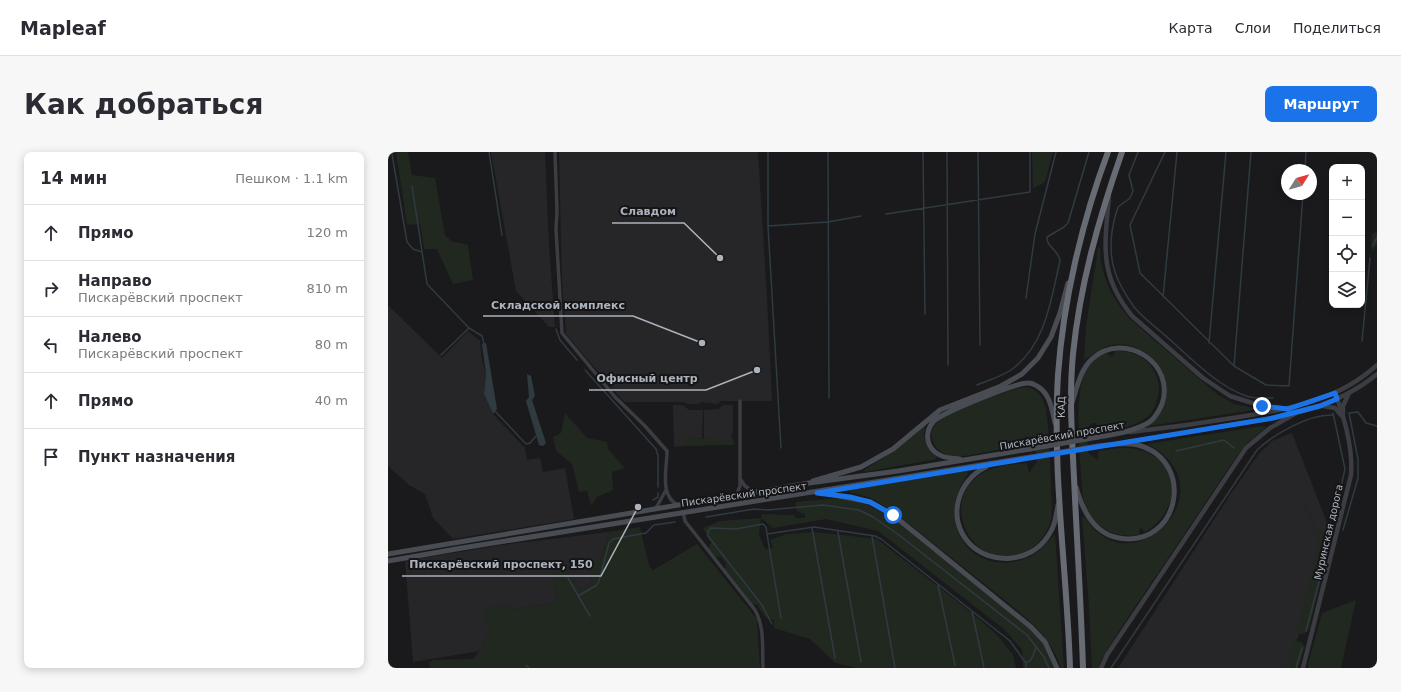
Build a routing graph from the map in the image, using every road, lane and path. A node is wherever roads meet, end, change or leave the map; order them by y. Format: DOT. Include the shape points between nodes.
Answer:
graph roads {
  1 [pos="555,152"];
  2 [pos="1108,152"];
  3 [pos="1122,152"];
  4 [pos="1110,186"];
  5 [pos="1080,244"];
  6 [pos="1377,365"];
  7 [pos="1377,374"];
  8 [pos="1335,393"];
  9 [pos="1349,393"];
  10 [pos="1337,399"];
  11 [pos="740,401"];
  12 [pos="1320,406"];
  13 [pos="1070,409"];
  14 [pos="1288,409"];
  15 [pos="1298,412"];
  16 [pos="1343,418"];
  17 [pos="1057,429"];
  18 [pos="1126,433"];
  19 [pos="1118,444"];
  20 [pos="967,460"];
  21 [pos="1001,462"];
  22 [pos="1074,478"];
  23 [pos="741,479"];
  24 [pos="809,483"];
  25 [pos="666,490"];
  26 [pos="758,493"];
  27 [pos="817,493"];
  28 [pos="735,497"];
  29 [pos="1060,498"];
  30 [pos="679,505"];
  31 [pos="655,509"];
  32 [pos="683,512"];
  33 [pos="388,554"];
  34 [pos="388,561"];
  35 [pos="763,668"];
  36 [pos="1058,668"];
  37 [pos="1070,668"];
  38 [pos="1083,668"];
  39 [pos="1101,668"];
  40 [pos="1303,668"];
  1 -- 25 [label="street" via="562,333 615,397 667,452"];
  2 -- 5 [label="highway, КАД" via="1090,203"];
  3 -- 4 [label="highway, КАД"];
  4 -- 13 [label="highway, КАД" via="1098,222 1083,288 1073,355"];
  4 -- 14 [label="street" via="1105,262 1123,305 1143,326 1216,388 1241,401"];
  5 -- 17 [label="highway, КАД" via="1062,335"];
  5 -- 24 [label="main road" via="1056,325 1045,348 1030,367 1012,381 940,410 893,449 861,467"];
  6 -- 8 [label="street" via="1353,384"];
  7 -- 9 [label="street"];
  8 -- 10 [label="street, Муринская дорога"];
  8 -- 14 [label="street, Пискарёвский проспект"];
  9 -- 10 [label="street"];
  9 -- 16 [label="street"];
  10 -- 12 [label="street, Пискарёвский проспект"];
  10 -- 16 [label="street, Муринская дорога"];
  11 -- 23 [label="street"];
  12 -- 15 [label="street, Пискарёвский проспект"];
  12 -- 16 [label="street" via="1335,408"];
  13 -- 18 [label="main road" via="1082,372 1092,358 1104,351 1121,348 1140,353 1157,367 1165,387 1164,397 1153,419"];
  13 -- 22 [label="highway, КАД"];
  14 -- 18 [label="street, Пискарёвский проспект"];
  15 -- 19 [label="street, Пискарёвский проспект"];
  15 -- 39 [label="street" via="1270,428 1246,448 1156,579"];
  16 -- 40 [label="street, Муринская дорога" via="1351,450 1351,476"];
  17 -- 20 [label="main road" via="1042,389 1028,383 1014,387 944,414 932,424 927,439 934,451 948,458"];
  17 -- 29 [label="highway, КАД"];
  18 -- 20 [label="main road, Пискарёвский проспект, bridge"];
  19 -- 21 [label="main road, Пискарёвский проспект, bridge"];
  19 -- 22 [label="main road" via="1136,445 1149,450 1159,457 1170,471 1174,486 1174,504 1153,532 1131,540 1116,538 1100,530 1084,509"];
  20 -- 24 [label="main road, Пискарёвский проспект"];
  21 -- 27 [label="main road, Пискарёвский проспект"];
  21 -- 29 [label="main road" via="977,471 968,479 958,499 960,528 969,543 977,550 1002,558 1012,558 1033,551 1048,537"];
  22 -- 38 [label="highway, КАД"];
  23 -- 26 [label="street" via="745,486"];
  23 -- 28 [label="street"];
  24 -- 26 [label="main road, Пискарёвский проспект"];
  25 -- 30 [label="street" via="671,500"];
  25 -- 31 [label="street"];
  26 -- 28 [label="main road, Пискарёвский проспект"];
  27 -- 32 [label="main road, Пискарёвский проспект"];
  27 -- 36 [label="main road" via="870,502 893,515 1031,627 1045,642"];
  28 -- 30 [label="main road, Пискарёвский проспект"];
  29 -- 37 [label="highway, КАД"];
  30 -- 31 [label="main road, Пискарёвский проспект"];
  31 -- 33 [label="main road, Пискарёвский проспект"];
  32 -- 34 [label="main road, Пискарёвский проспект"];
  32 -- 35 [label="street" via="685,521 760,619"];
}
